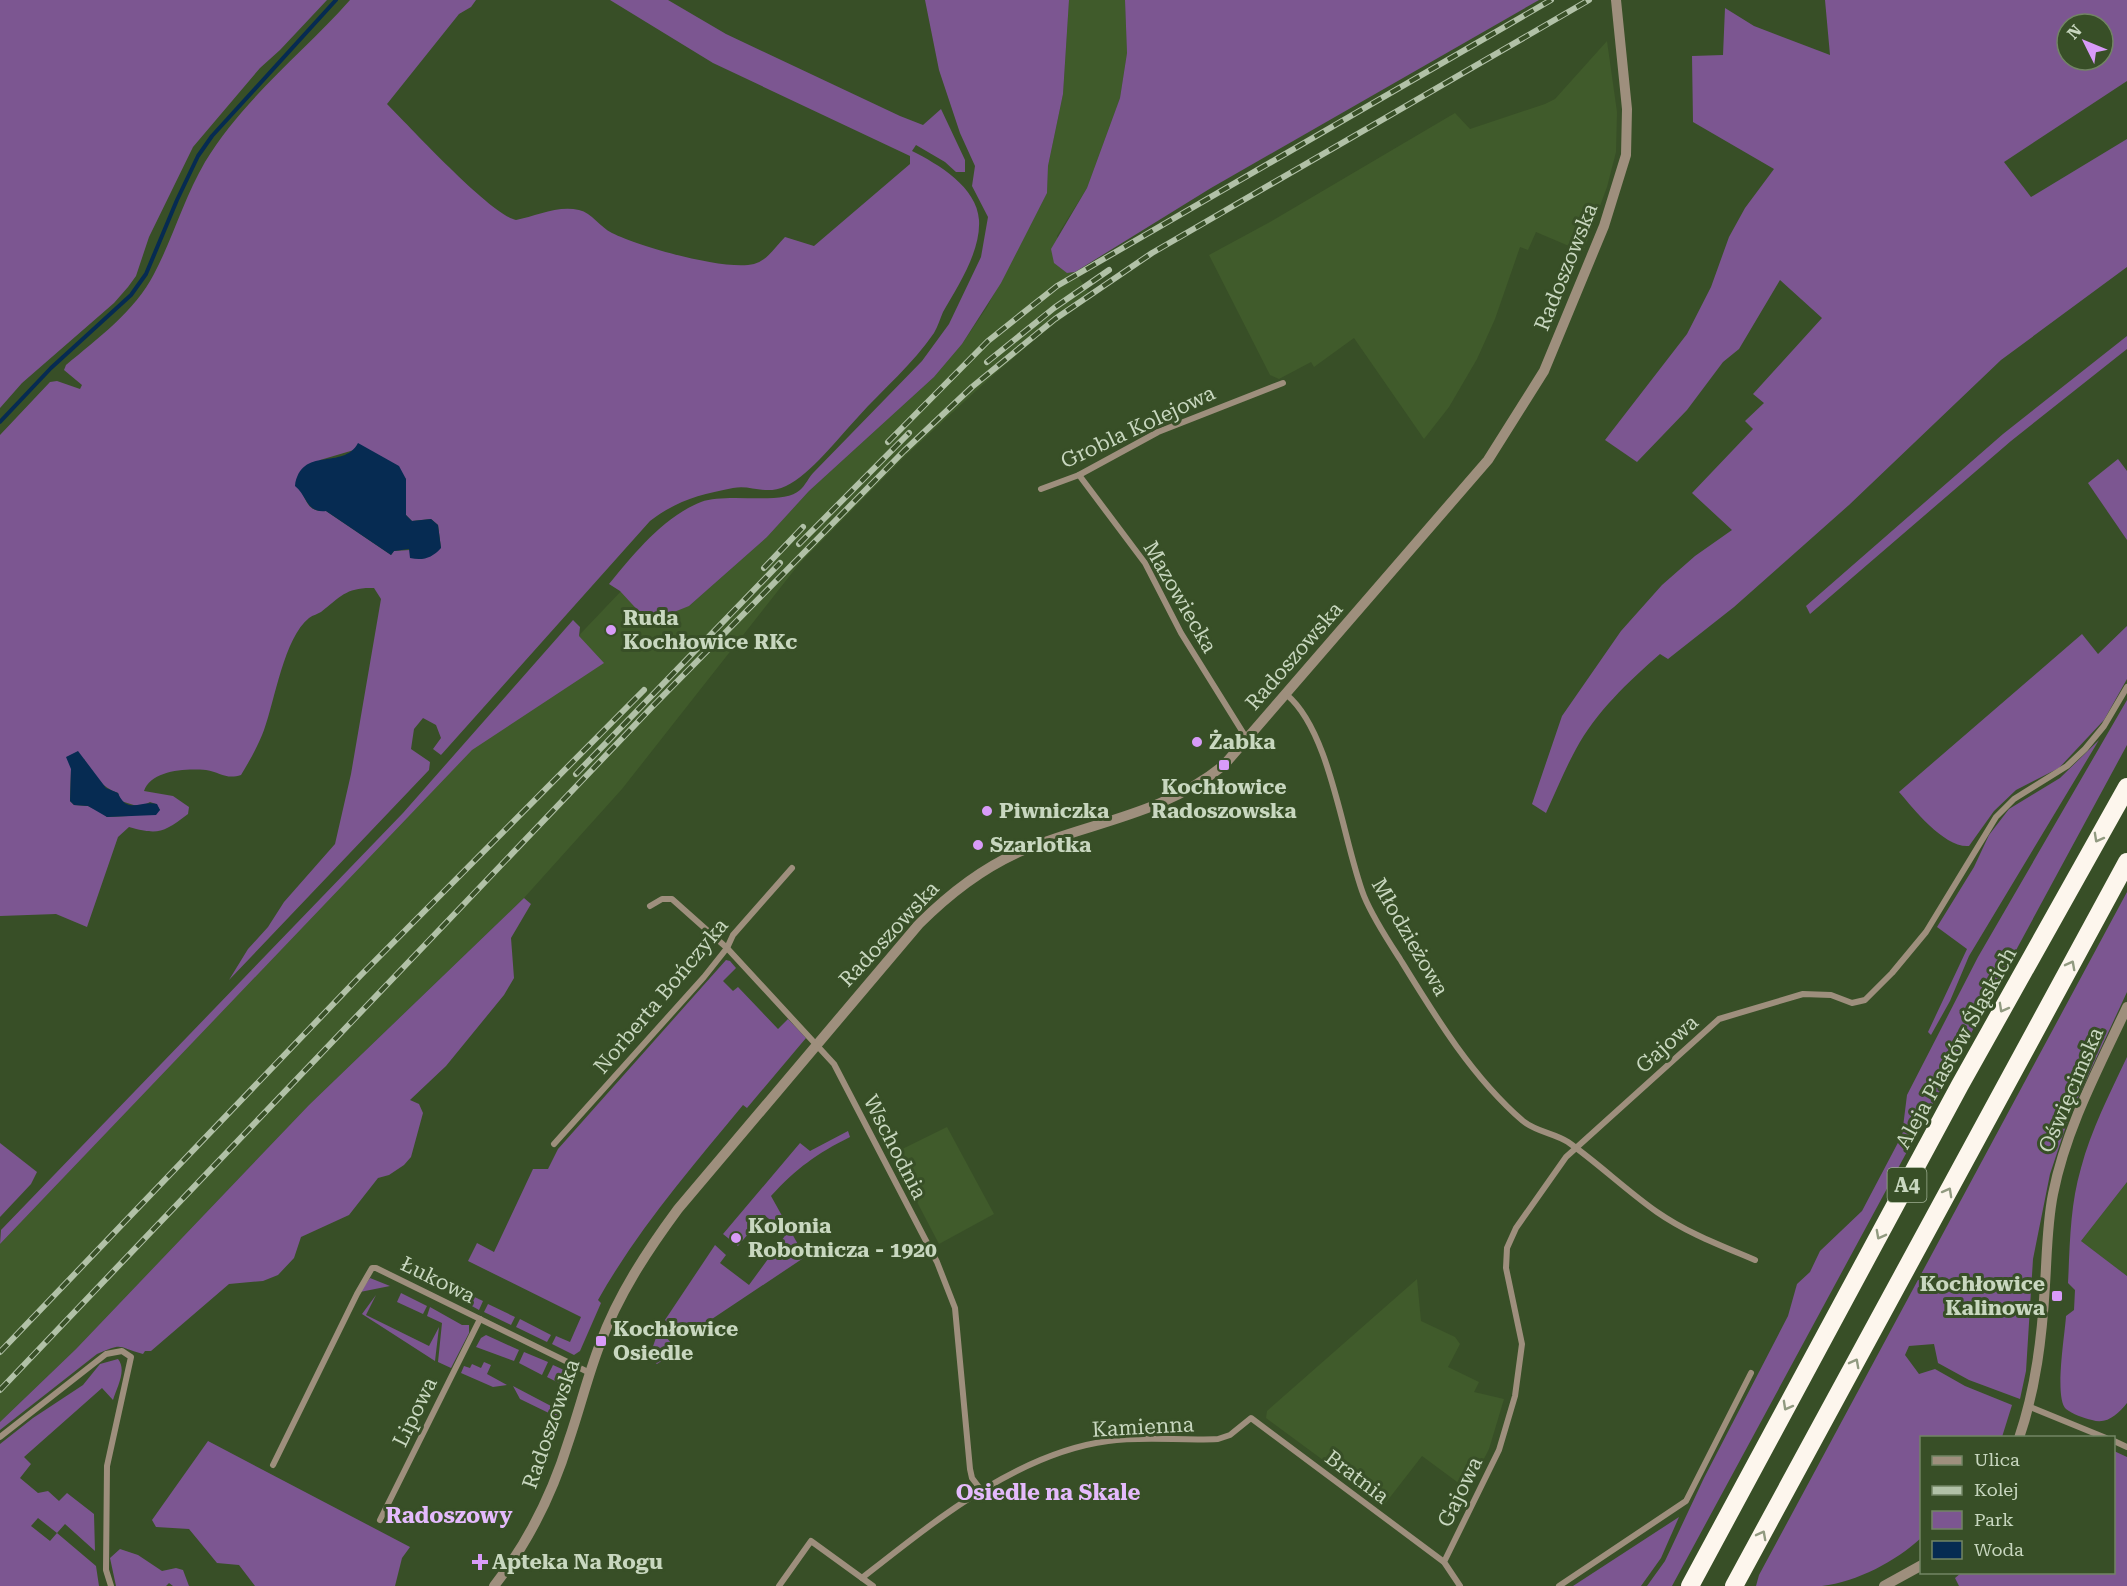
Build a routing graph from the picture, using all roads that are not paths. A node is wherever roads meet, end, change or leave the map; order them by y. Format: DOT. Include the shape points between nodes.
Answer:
graph roads {
  1 [pos="1616,0"];
  2 [pos="1283,383"];
  3 [pos="1079,475"];
  4 [pos="1041,489"];
  5 [pos="2127,687"];
  6 [pos="1287,695"];
  7 [pos="1247,739"];
  8 [pos="2127,787"];
  9 [pos="2127,862"];
  10 [pos="792,868"];
  11 [pos="650,906"];
  12 [pos="727,948"];
  13 [pos="2127,1007"];
  14 [pos="818,1044"];
  15 [pos="554,1144"];
  16 [pos="1575,1147"];
  17 [pos="1755,1260"];
  18 [pos="480,1319"];
  19 [pos="590,1373"];
  20 [pos="1751,1373"];
  21 [pos="2030,1407"];
  22 [pos="1251,1418"];
  23 [pos="2019,1436"];
  24 [pos="2103,1436"];
  25 [pos="0,1437"];
  26 [pos="273,1465"];
  27 [pos="981,1490"];
  28 [pos="380,1520"];
  29 [pos="1444,1562"];
  30 [pos="1920,1567"];
  31 [pos="867,1583"];
  32 [pos="111,1586"];
  33 [pos="494,1586"];
  34 [pos="779,1586"];
  35 [pos="1460,1586"];
  36 [pos="1558,1586"];
  37 [pos="1690,1586"];
  38 [pos="1734,1586"];
  39 [pos="1884,1586"];
  1 -- 6 [label="street, Radoszowska" via="1627,108 1626,155 1604,226 1561,334 1527,402 1488,460"];
  2 -- 3 [label="street, Grobla Kolejowa" via="1158,432"];
  3 -- 4 [label="street, Grobla Kolejowa"];
  3 -- 7 [label="street, Mazowiecka" via="1145,563 1181,633"];
  5 -- 16 [label="street, Gajowa" via="2085,749 2067,766 2014,799 1996,817 1926,932 1865,1000 1852,1003 1831,995 1803,994 1719,1018"];
  6 -- 7 [label="street, Radoszowska"];
  6 -- 16 [label="street, Młodzieżowa" via="1305,719 1333,783 1365,899 1413,981 1460,1051 1520,1118"];
  7 -- 14 [label="street, Radoszowska" via="1207,779 1180,794 1135,814 1019,852 968,882 919,924"];
  8 -- 37 [label="highway, Aleja Piastów Śląskich / A4, one-way" via="1960,1085"];
  38 -- 9 [label="highway, A4, one-way"];
  10 -- 12 [label="street, Norberta Bończyka" via="733,935"];
  11 -- 12 [label="street, Wschodnia" via="662,899 672,899"];
  12 -- 14 [label="street, Wschodnia"];
  12 -- 15 [label="street, Norberta Bończyka"];
  13 -- 21 [label="street, Oświęcimska" via="2079,1112 2058,1171 2048,1226 2039,1357"];
  14 -- 19 [label="street, Radoszowska" via="678,1209 650,1248 614,1312"];
  14 -- 27 [label="street, Wschodnia" via="834,1064 947,1286 957,1325 970,1469"];
  16 -- 17 [label="street, Młodzieżowa" via="1658,1213"];
  16 -- 29 [label="street, Gajowa" via="1515,1228 1507,1248 1506,1268 1522,1344 1515,1396 1498,1450"];
  18 -- 19 [label="street, Łukowa"];
  18 -- 26 [label="street, Łukowa" via="372,1268"];
  18 -- 28 [label="street, Lipowa"];
  19 -- 33 [label="street, Radoszowska" via="547,1497"];
  20 -- 36 [label="street" via="1686,1501"];
  21 -- 23 [label="street, Oświęcimska"];
  21 -- 24 [label="street"];
  22 -- 27 [label="street, Kamienna" via="1230,1435 1218,1439 1125,1440 1050,1455"];
  22 -- 29 [label="street, Bratnia"];
  25 -- 32 [label="street" via="105,1354 128,1353 132,1362 107,1466 106,1570"];
  27 -- 31 [label="street, Kamienna"];
  29 -- 35 [label="street"];
  30 -- 39 [label="street"];
  31 -- 34 [label="street, Kamienna" via="811,1541"];
}
